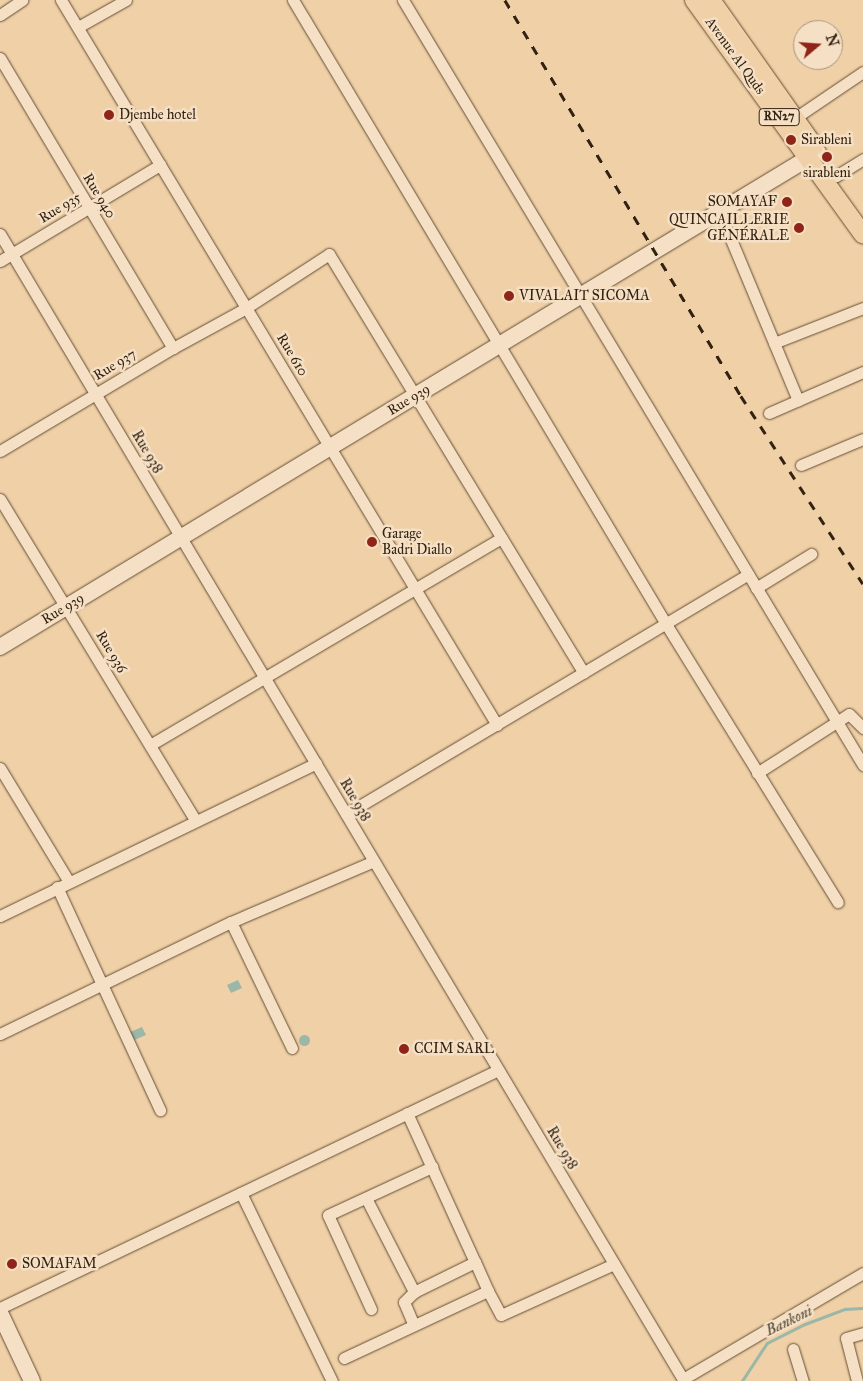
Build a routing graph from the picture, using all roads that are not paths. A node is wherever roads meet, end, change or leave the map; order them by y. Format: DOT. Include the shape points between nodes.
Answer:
graph roads {
  1 [pos="22,0"];
  2 [pos="61,0"];
  3 [pos="126,0"];
  4 [pos="293,0"];
  5 [pos="402,0"];
  6 [pos="694,0"];
  7 [pos="711,0"];
  8 [pos="0,15"];
  9 [pos="78,28"];
  10 [pos="0,58"];
  11 [pos="863,72"];
  12 [pos="795,118"];
  13 [pos="813,155"];
  14 [pos="863,159"];
  15 [pos="160,165"];
  16 [pos="836,176"];
  17 [pos="89,208"];
  18 [pos="720,213"];
  19 [pos="863,214"];
  20 [pos="0,234"];
  21 [pos="863,234"];
  22 [pos="12,254"];
  23 [pos="0,261"];
  24 [pos="581,296"];
  25 [pos="246,308"];
  26 [pos="863,308"];
  27 [pos="774,343"];
  28 [pos="500,345"];
  29 [pos="173,348"];
  30 [pos="863,372"];
  31 [pos="95,394"];
  32 [pos="416,396"];
  33 [pos="798,400"];
  34 [pos="768,413"];
  35 [pos="863,439"];
  36 [pos="330,448"];
  37 [pos="0,451"];
  38 [pos="801,465"];
  39 [pos="0,499"];
  40 [pos="181,538"];
  41 [pos="502,538"];
  42 [pos="811,554"];
  43 [pos="748,574"];
  44 [pos="756,588"];
  45 [pos="415,589"];
  46 [pos="66,607"];
  47 [pos="666,624"];
  48 [pos="0,647"];
  49 [pos="584,673"];
  50 [pos="264,678"];
  51 [pos="837,722"];
  52 [pos="497,725"];
  53 [pos="863,728"];
  54 [pos="150,745"];
  55 [pos="316,763"];
  56 [pos="863,765"];
  57 [pos="0,768"];
  58 [pos="757,773"];
  59 [pos="346,814"];
  60 [pos="196,821"];
  61 [pos="374,860"];
  62 [pos="68,882"];
  63 [pos="58,887"];
  64 [pos="838,902"];
  65 [pos="0,916"];
  66 [pos="231,922"];
  67 [pos="102,986"];
  68 [pos="0,1034"];
  69 [pos="292,1048"];
  70 [pos="498,1070"];
  71 [pos="160,1110"];
  72 [pos="407,1113"];
  73 [pos="432,1167"];
  74 [pos="241,1193"];
  75 [pos="366,1198"];
  76 [pos="475,1262"];
  77 [pos="614,1264"];
  78 [pos="863,1273"];
  79 [pos="488,1291"];
  80 [pos="414,1292"];
  81 [pos="0,1308"];
  82 [pos="371,1309"];
  83 [pos="0,1313"];
  84 [pos="414,1326"];
  85 [pos="863,1333"];
  86 [pos="793,1349"];
  87 [pos="344,1358"];
  88 [pos="683,1380"];
  89 [pos="32,1381"];
  90 [pos="332,1381"];
  91 [pos="803,1381"];
  92 [pos="857,1381"];
  1 -- 8 [label="street"];
  2 -- 9 [label="street, Rue 610"];
  3 -- 9 [label="street"];
  4 -- 28 [label="street"];
  5 -- 24 [label="street"];
  6 -- 13 [label="main road, Avenue Al Quds / RN27"];
  7 -- 12 [label="main road, Avenue Al Quds / RN27"];
  9 -- 15 [label="street, Rue 610"];
  10 -- 17 [label="street, Rue 940"];
  11 -- 12 [label="street"];
  12 -- 13 [label="main road, Avenue Al Quds / RN27"];
  13 -- 16 [label="main road, Avenue Al Quds / RN27"];
  13 -- 18 [label="main road, Rue 939"];
  13 -- 21 [label="main road, Avenue Al Quds / RN27"];
  14 -- 16 [label="street"];
  15 -- 17 [label="street, Rue 935"];
  15 -- 25 [label="street, Rue 610"];
  16 -- 19 [label="main road, Avenue Al Quds / RN27"];
  17 -- 22 [label="street, Rue 935"];
  17 -- 29 [label="street, Rue 940"];
  18 -- 24 [label="main road, Rue 939"];
  18 -- 27 [label="street"];
  20 -- 22 [label="street, Rue 938"];
  22 -- 23 [label="street, Rue 935"];
  22 -- 31 [label="street, Rue 938"];
  24 -- 28 [label="main road, Rue 939"];
  24 -- 43 [label="street"];
  25 -- 29 [label="street, Rue 937"];
  25 -- 32 [label="street, Rue 937" via="329,254"];
  25 -- 36 [label="street, Rue 610"];
  26 -- 27 [label="street"];
  27 -- 33 [label="street"];
  28 -- 32 [label="main road, Rue 939"];
  28 -- 47 [label="street"];
  29 -- 31 [label="street, Rue 937"];
  30 -- 33 [label="street"];
  31 -- 37 [label="street, Rue 937"];
  31 -- 40 [label="street, Rue 938"];
  32 -- 36 [label="main road, Rue 939"];
  32 -- 41 [label="street"];
  33 -- 34 [label="street"];
  35 -- 38 [label="street"];
  36 -- 40 [label="main road, Rue 939"];
  36 -- 45 [label="street, Rue 610"];
  39 -- 46 [label="street, Rue 936"];
  40 -- 46 [label="main road, Rue 939"];
  40 -- 50 [label="street, Rue 938"];
  41 -- 45 [label="street"];
  41 -- 49 [label="street"];
  42 -- 44 [label="street"];
  43 -- 44 [label="street"];
  43 -- 47 [label="street"];
  44 -- 51 [label="street"];
  45 -- 50 [label="street"];
  45 -- 52 [label="street, Rue 610"];
  46 -- 48 [label="main road, Rue 939"];
  46 -- 54 [label="street, Rue 936"];
  47 -- 49 [label="street"];
  47 -- 58 [label="street"];
  49 -- 52 [label="street"];
  50 -- 54 [label="street"];
  50 -- 55 [label="street, Rue 938"];
  51 -- 53 [label="street" via="849,714"];
  51 -- 56 [label="street"];
  51 -- 58 [label="street"];
  52 -- 59 [label="street"];
  54 -- 60 [label="street, Rue 936"];
  55 -- 59 [label="street, Rue 938"];
  55 -- 60 [label="street"];
  57 -- 62 [label="street"];
  58 -- 64 [label="street"];
  59 -- 61 [label="street, Rue 938"];
  60 -- 62 [label="street"];
  61 -- 66 [label="street"];
  61 -- 70 [label="street, Rue 938"];
  62 -- 63 [label="street"];
  63 -- 65 [label="street"];
  63 -- 67 [label="street"];
  66 -- 67 [label="street"];
  66 -- 69 [label="street"];
  67 -- 68 [label="street"];
  67 -- 71 [label="street"];
  70 -- 72 [label="street"];
  70 -- 77 [label="street, Rue 938"];
  72 -- 73 [label="street"];
  72 -- 74 [label="street"];
  73 -- 75 [label="street"];
  73 -- 76 [label="street"];
  74 -- 81 [label="street"];
  74 -- 90 [label="street"];
  75 -- 80 [label="street"];
  75 -- 82 [label="street" via="328,1215"];
  76 -- 79 [label="street"];
  76 -- 80 [label="street"];
  77 -- 79 [label="street" via="501,1315"];
  77 -- 88 [label="street, Rue 938"];
  78 -- 88 [label="street"];
  79 -- 84 [label="street"];
  80 -- 84 [label="street" via="404,1302"];
  83 -- 89 [label="main road"];
  84 -- 87 [label="street"];
  85 -- 92 [label="street" via="846,1338"];
  86 -- 91 [label="street"];
}
